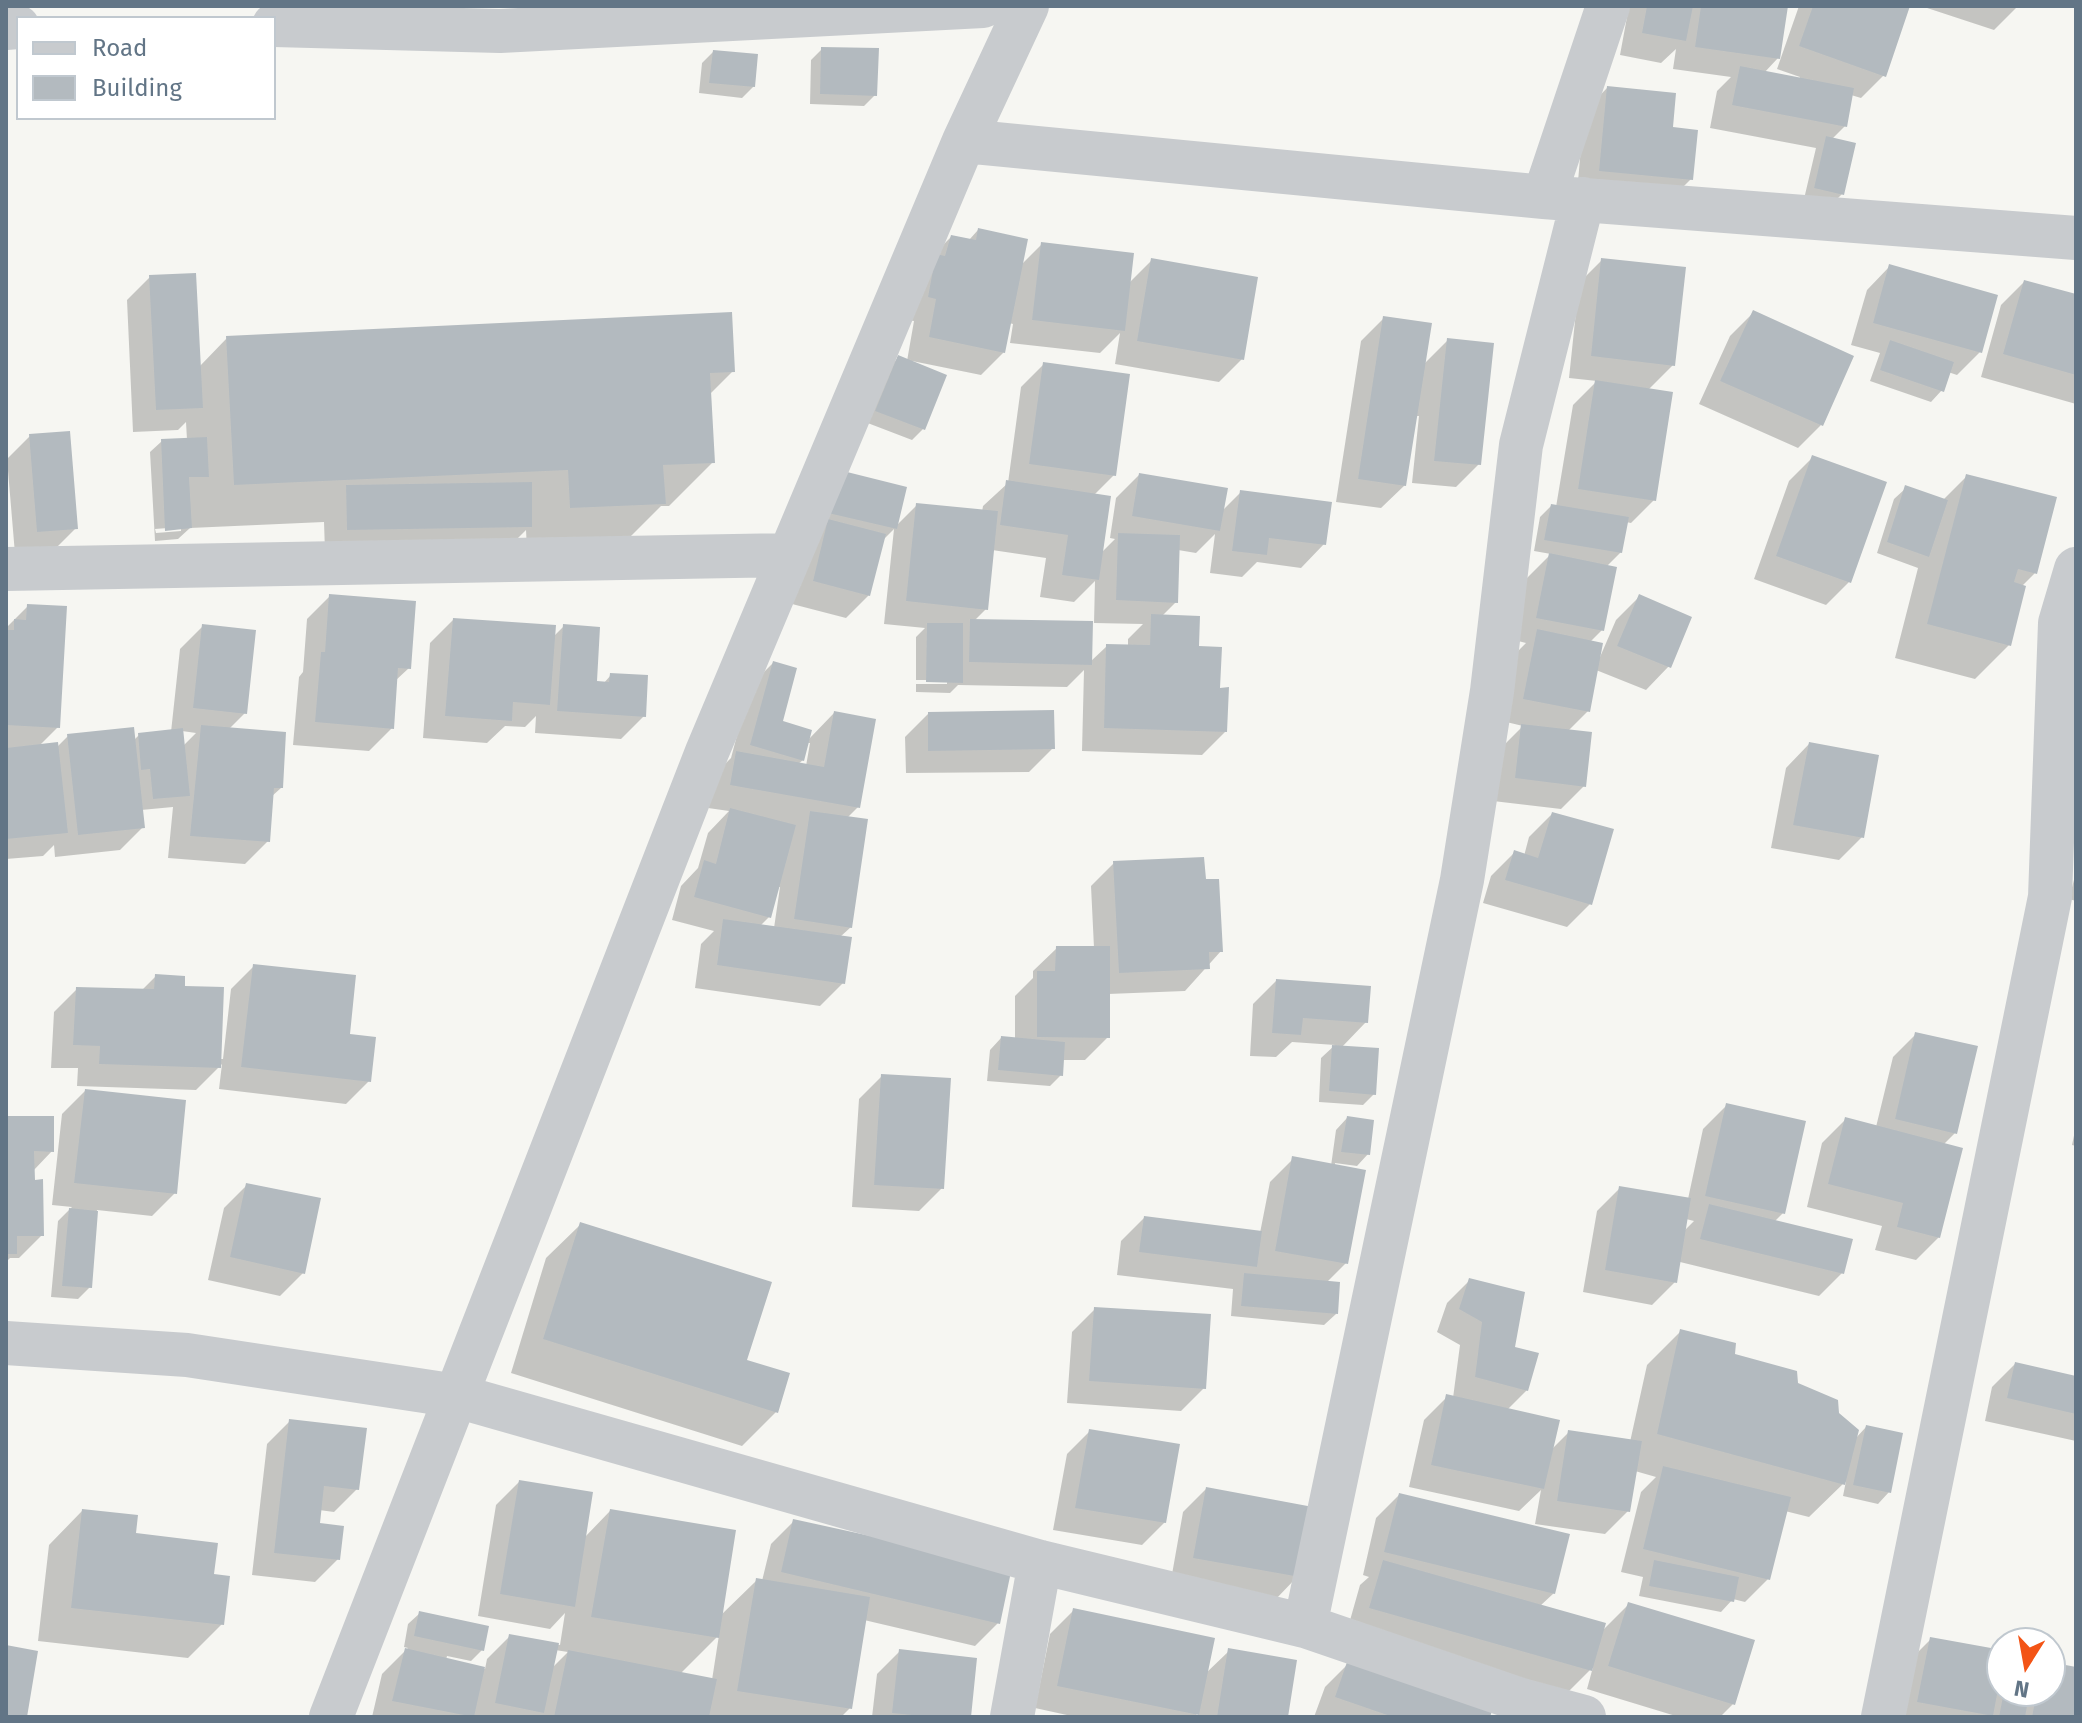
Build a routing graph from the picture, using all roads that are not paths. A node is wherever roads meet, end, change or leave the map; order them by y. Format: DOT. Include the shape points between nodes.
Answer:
graph roads {
  1 [pos="983,6"];
  2 [pos="1027,6"];
  3 [pos="1608,6"];
  4 [pos="276,25"];
  5 [pos="964,141"];
  6 [pos="1564,198"];
  7 [pos="2076,238"];
  8 [pos="790,555"];
  9 [pos="6,569"];
  10 [pos="2076,569"];
  11 [pos="2068,626"];
  12 [pos="6,1343"];
  13 [pos="457,1396"];
  14 [pos="1040,1562"];
  15 [pos="1305,1626"];
  16 [pos="1519,1708"];
  17 [pos="331,1717"];
  18 [pos="1012,1717"];
  19 [pos="1584,1717"];
  20 [pos="1883,1717"];
  1 -- 4 [label="street" via="500,31"];
  2 -- 5 [label="street"];
  3 -- 6 [label="street"];
  5 -- 6 [label="street"];
  5 -- 8 [label="street"];
  6 -- 7 [label="street"];
  6 -- 15 [label="street" via="1521,445 1492,691 1462,880"];
  8 -- 9 [label="street"];
  8 -- 13 [label="street" via="701,767"];
  10 -- 11 [label="street"];
  11 -- 20 [label="street" via="2050,897"];
  12 -- 13 [label="street" via="187,1355"];
  13 -- 14 [label="street"];
  13 -- 17 [label="street"];
  14 -- 15 [label="street"];
  14 -- 18 [label="street"];
  15 -- 16 [label="street"];
  16 -- 19 [label="street"];
}
